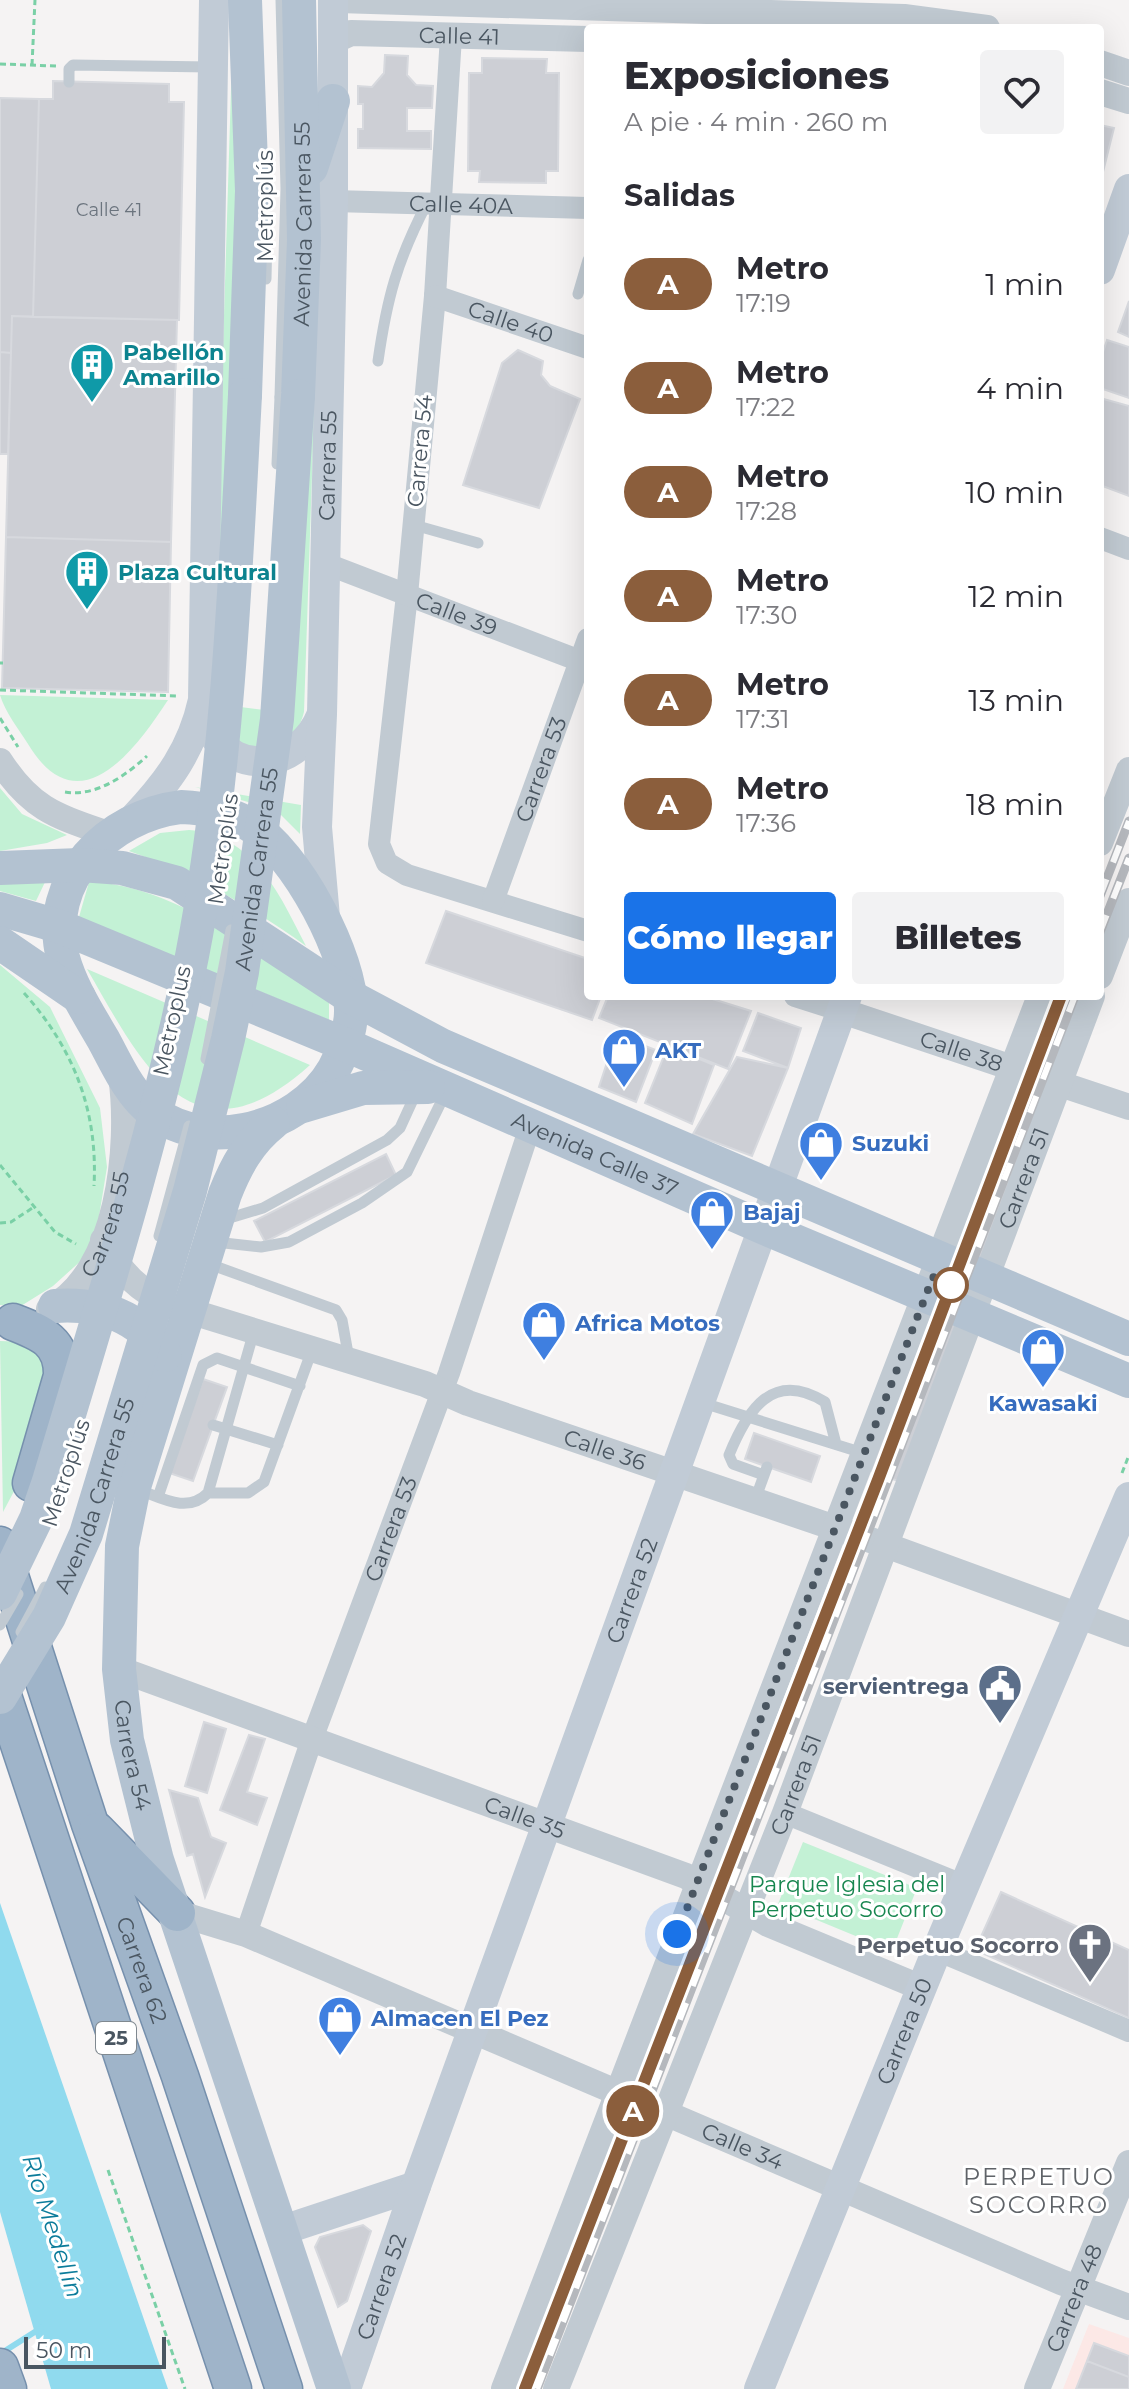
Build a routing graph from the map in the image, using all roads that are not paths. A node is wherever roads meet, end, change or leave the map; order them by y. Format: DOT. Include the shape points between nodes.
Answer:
graph roads {
  1 [pos="214,0"];
  2 [pos="245,0"];
  3 [pos="258,0"];
  4 [pos="281,0"];
  5 [pos="299,0"];
  6 [pos="336,0"];
  7 [pos="695,5"];
  8 [pos="903,10"];
  9 [pos="843,22"];
  10 [pos="968,24"];
  11 [pos="260,33"];
  12 [pos="451,36"];
  13 [pos="584,39"];
  14 [pos="333,41"];
  15 [pos="1104,64"];
  16 [pos="213,67"];
  17 [pos="1129,73"];
  18 [pos="69,82"];
  19 [pos="1104,93"];
  20 [pos="333,101"];
  21 [pos="1129,101"];
  22 [pos="1129,189"];
  23 [pos="318,196"];
  24 [pos="435,203"];
  25 [pos="584,208"];
  26 [pos="267,220"];
  27 [pos="1104,259"];
  28 [pos="584,274"];
  29 [pos="265,292"];
  30 [pos="578,294"];
  31 [pos="435,296"];
  32 [pos="584,347"];
  33 [pos="378,361"];
  34 [pos="289,396"];
  35 [pos="277,472"];
  36 [pos="414,525"];
  37 [pos="1104,540"];
  38 [pos="478,543"];
  39 [pos="1129,549"];
  40 [pos="324,563"];
  41 [pos="407,595"];
  42 [pos="270,620"];
  43 [pos="268,647"];
  44 [pos="244,651"];
  45 [pos="584,662"];
  46 [pos="191,698"];
  47 [pos="322,714"];
  48 [pos="258,746"];
  49 [pos="0,761"];
  50 [pos="234,762"];
  51 [pos="1129,770"];
  52 [pos="254,777"];
  53 [pos="232,778"];
  54 [pos="250,808"];
  55 [pos="121,826"];
  56 [pos="1104,826"];
  57 [pos="247,838"];
  58 [pos="80,865"];
  59 [pos="0,868"];
  60 [pos="493,901"];
  61 [pos="1129,901"];
  62 [pos="0,909"];
  63 [pos="235,909"];
  64 [pos="211,925"];
  65 [pos="61,927"];
  66 [pos="327,930"];
  67 [pos="584,930"];
  68 [pos="0,943"];
  69 [pos="204,965"];
  70 [pos="1104,966"];
  71 [pos="199,992"];
  72 [pos="349,996"];
  73 [pos="79,998"];
  74 [pos="820,1000"];
  75 [pos="1038,1000"];
  76 [pos="1090,1000"];
  77 [pos="844,1004"];
  78 [pos="344,1044"];
  79 [pos="120,1068"];
  80 [pos="1012,1068"];
  81 [pos="203,1076"];
  82 [pos="1059,1084"];
  83 [pos="430,1085"];
  84 [pos="174,1105"];
  85 [pos="194,1107"];
  86 [pos="1129,1107"];
  87 [pos="286,1115"];
  88 [pos="531,1124"];
  89 [pos="167,1133"];
  90 [pos="777,1188"];
  91 [pos="762,1227"];
  92 [pos="210,1242"];
  93 [pos="93,1244"];
  94 [pos="156,1245"];
  95 [pos="940,1258"];
  96 [pos="131,1261"];
  97 [pos="148,1276"];
  98 [pos="986,1279"];
  99 [pos="122,1290"];
  100 [pos="925,1295"];
  101 [pos="118,1304"];
  102 [pos="55,1306"];
  103 [pos="190,1309"];
  104 [pos="973,1316"];
  105 [pos="7,1322"];
  106 [pos="254,1330"];
  107 [pos="110,1333"];
  108 [pos="131,1336"];
  109 [pos="1129,1339"];
  110 [pos="313,1349"];
  111 [pos="349,1363"];
  112 [pos="172,1365"];
  113 [pos="244,1367"];
  114 [pos="1129,1381"];
  115 [pos="300,1386"];
  116 [pos="442,1392"];
  117 [pos="699,1401"];
  118 [pos="178,1414"];
  119 [pos="746,1416"];
  120 [pos="213,1425"];
  121 [pos="782,1427"];
  122 [pos="226,1430"];
  123 [pos="777,1441"];
  124 [pos="836,1444"];
  125 [pos="278,1445"];
  126 [pos="865,1453"];
  127 [pos="674,1473"];
  128 [pos="1126,1483"];
  129 [pos="146,1492"];
  130 [pos="208,1493"];
  131 [pos="755,1501"];
  132 [pos="836,1528"];
  133 [pos="888,1546"];
  134 [pos="1,1548"];
  135 [pos="50,1577"];
  136 [pos="13,1585"];
  137 [pos="1080,1615"];
  138 [pos="0,1625"];
  139 [pos="1129,1634"];
  140 [pos="13,1646"];
  141 [pos="119,1669"];
  142 [pos="0,1687"];
  143 [pos="0,1697"];
  144 [pos="312,1739"];
  145 [pos="785,1813"];
  146 [pos="90,1824"];
  147 [pos="547,1825"];
  148 [pos="698,1883"];
  149 [pos="967,1887"];
  150 [pos="745,1911"];
  151 [pos="177,1913"];
  152 [pos="246,1934"];
  153 [pos="937,1950"];
  154 [pos="922,1988"];
  155 [pos="473,2029"];
  156 [pos="1129,2031"];
  157 [pos="616,2092"];
  158 [pos="665,2112"];
  159 [pos="1129,2163"];
  160 [pos="416,2186"];
  161 [pos="841,2187"];
  162 [pos="283,2230"];
  163 [pos="1078,2289"];
  164 [pos="1129,2307"];
  165 [pos="0,2368"];
  166 [pos="8,2389"];
  167 [pos="233,2389"];
  168 [pos="284,2389"];
  169 [pos="334,2389"];
  170 [pos="346,2389"];
  171 [pos="504,2389"];
  172 [pos="556,2389"];
  173 [pos="759,2389"];
  174 [pos="1037,2389"];
  1 -- 16 [label="main road"];
  2 -- 136 [label="main road, Avenida Carrera 55, bridge" via="252,191 245,395 228,693 192,954 147,1155"];
  3 -- 11 [label="lane"];
  4 -- 34 [label="lane, Metroplús"];
  5 -- 23 [label="main road, Avenida Carrera 55"];
  6 -- 7 [label="street, Calle 41"];
  6 -- 14 [label="main road"];
  7 -- 9 [label="street, Calle 41"];
  8 -- 9 [label="street, Calle 41"];
  8 -- 10 [label="street, Calle 41"];
  12 -- 13 [label="street, Calle 41"];
  12 -- 14 [label="street, Calle 41" via="351,33"];
  12 -- 24 [label="street, Carrera 54"];
  14 -- 20 [label="main road"];
  15 -- 17 [label="street"];
  16 -- 18 [label="lane" via="71,66"];
  16 -- 46 [label="main road"];
  19 -- 21 [label="street"];
  20 -- 23 [label="main road"];
  22 -- 27 [label="main road"];
  23 -- 24 [label="street, Calle 40A"];
  23 -- 34 [label="main road, Avenida Carrera 55"];
  23 -- 40 [label="main road, Carrera 55"];
  24 -- 25 [label="street, Calle 40A"];
  24 -- 31 [label="street, Carrera 54"];
  24 -- 33 [label="lane" via="399,259"];
  26 -- 29 [label="lane, Metroplús"];
  28 -- 30 [label="lane"];
  31 -- 32 [label="street, Calle 40"];
  31 -- 36 [label="street, Carrera 54"];
  34 -- 35 [label="lane, Metroplús, bridge"];
  34 -- 143 [label="main road, Avenida Carrera 55, bridge" via="277,719 228,1039 190,1191 86,1534 49,1617"];
  36 -- 38 [label="lane"];
  36 -- 41 [label="street, Carrera 54"];
  37 -- 39 [label="street"];
  40 -- 41 [label="street, Calle 39"];
  40 -- 47 [label="main road, Carrera 55"];
  41 -- 45 [label="street, Calle 39"];
  41 -- 60 [label="street, Carrera 54" via="380,853 407,875"];
  42 -- 43 [label="lane"];
  44 -- 50 [label="lane"];
  45 -- 60 [label="street, Carrera 53"];
  46 -- 47 [label="main road" via="212,734 239,756 256,760 273,760 305,745"];
  46 -- 55 [label="main road" via="192,740 180,764"];
  47 -- 66 [label="main road, Carrera 55" via="317,827"];
  48 -- 52 [label="lane, Metroplús"];
  49 -- 55 [label="street" via="40,807"];
  51 -- 56 [label="street"];
  53 -- 64 [label="lane"];
  54 -- 57 [label="lane, Metroplús"];
  55 -- 58 [label="main road"];
  55 -- 66 [label="main road, Carrera 54" via="160,810 195,807 250,825 285,856"];
  58 -- 59 [label="main road, Avenida Calle 37"];
  58 -- 65 [label="main road"];
  58 -- 72 [label="main road, Avenida Calle 37" via="142,871 177,883"];
  60 -- 67 [label="street"];
  61 -- 70 [label="street"];
  62 -- 65 [label="main road, Avenida Calle 37"];
  63 -- 81 [label="lane, Metroplús, bridge"];
  65 -- 73 [label="main road" via="64,960"];
  65 -- 78 [label="main road, Avenida Calle 37"];
  66 -- 72 [label="main road, Carrera 54"];
  68 -- 73 [label="main road"];
  69 -- 71 [label="lane, Metroplus"];
  72 -- 78 [label="main road, Carrera 54"];
  72 -- 90 [label="main road, Avenida Calle 37" via="443,1046"];
  73 -- 79 [label="main road"];
  74 -- 77 [label="street, Calle 38"];
  75 -- 80 [label="street"];
  76 -- 82 [label="street, Carrera 51"];
  77 -- 80 [label="street, Calle 38"];
  77 -- 90 [label="main road, Carrera 52"];
  78 -- 83 [label="main road, Avenida Calle 37"];
  78 -- 87 [label="main road, Carrera 54" via="323,1085"];
  79 -- 87 [label="main road" via="141,1101 186,1126 225,1132"];
  79 -- 93 [label="street, Carrera 55" via="123,1160"];
  80 -- 82 [label="street, Calle 38"];
  80 -- 95 [label="street"];
  82 -- 86 [label="street, Calle 38"];
  82 -- 98 [label="street, Carrera 51"];
  83 -- 87 [label="main road" via="363,1088"];
  83 -- 88 [label="main road, Avenida Calle 37"];
  83 -- 92 [label="lane" via="387,1140"];
  83 -- 92 [label="lane" via="407,1172 289,1242 261,1247"];
  84 -- 89 [label="lane, Metroplus"];
  85 -- 94 [label="lane, bridge"];
  87 -- 92 [label="main road, Carrera 54" via="257,1136 238,1164"];
  88 -- 91 [label="main road, Avenida Calle 37"];
  88 -- 116 [label="street, Carrera 53"];
  90 -- 91 [label="main road, Carrera 52"];
  90 -- 95 [label="main road, Avenida Calle 37"];
  91 -- 100 [label="main road, Avenida Calle 37"];
  91 -- 117 [label="main road, Carrera 52"];
  92 -- 103 [label="main road, Carrera 54"];
  92 -- 111 [label="lane" via="336,1310"];
  93 -- 102 [label="street, Carrera 55" via="86,1275"];
  93 -- 103 [label="street, Calle 36" via="137,1287"];
  95 -- 98 [label="main road, Avenida Calle 37"];
  95 -- 100 [label="street"];
  96 -- 99 [label="lane"];
  97 -- 108 [label="lane"];
  98 -- 104 [label="street, Carrera 51"];
  98 -- 109 [label="main road, Avenida Calle 37"];
  100 -- 104 [label="main road, Avenida Calle 37"];
  100 -- 126 [label="street"];
  101 -- 107 [label="lane"];
  102 -- 105 [label="street, Carrera 55"];
  102 -- 112 [label="main road" via="95,1307 125,1317 145,1330"];
  103 -- 106 [label="street, Calle 36"];
  103 -- 112 [label="main road, Carrera 54"];
  104 -- 114 [label="main road, Avenida Calle 37"];
  104 -- 133 [label="street, Carrera 51"];
  105 -- 134 [label="highway" via="48,1337 62,1361 62,1376 27,1497"];
  106 -- 110 [label="street, Calle 36"];
  106 -- 113 [label="lane"];
  110 -- 111 [label="street, Calle 36"];
  110 -- 115 [label="lane"];
  111 -- 116 [label="street, Calle 36"];
  112 -- 118 [label="main road, Carrera 54"];
  113 -- 115 [label="lane"];
  113 -- 118 [label="lane" via="217,1358 203,1365"];
  113 -- 122 [label="lane"];
  115 -- 125 [label="lane"];
  116 -- 127 [label="street, Calle 36"];
  116 -- 144 [label="street, Carrera 53"];
  117 -- 119 [label="lane"];
  117 -- 127 [label="main road, Carrera 52"];
  118 -- 129 [label="main road, Carrera 54"];
  119 -- 121 [label="lane"];
  119 -- 124 [label="lane" via="777,1391 799,1392 827,1404"];
  119 -- 131 [label="lane" via="729,1460 766,1471"];
  120 -- 122 [label="lane"];
  121 -- 123 [label="lane"];
  121 -- 124 [label="lane"];
  122 -- 125 [label="lane"];
  122 -- 130 [label="lane"];
  124 -- 126 [label="lane"];
  125 -- 130 [label="lane" via="259,1489"];
  126 -- 132 [label="street"];
  127 -- 131 [label="street, Calle 36"];
  127 -- 147 [label="main road, Carrera 52"];
  128 -- 137 [label="main road, Carrera 50"];
  129 -- 130 [label="lane" via="187,1506"];
  129 -- 141 [label="main road, Carrera 54" via="122,1546"];
  131 -- 132 [label="street, Calle 36"];
  132 -- 133 [label="street, Calle 36"];
  132 -- 148 [label="street"];
  133 -- 137 [label="street, Calle 36"];
  133 -- 145 [label="street, Carrera 51"];
  134 -- 146 [label="highway, Carrera 62 / 25"];
  135 -- 140 [label="lane, bridge"];
  136 -- 138 [label="lane, bridge"];
  137 -- 139 [label="street, Calle 36"];
  137 -- 149 [label="main road, Carrera 50"];
  141 -- 144 [label="street, Calle 35"];
  141 -- 151 [label="main road, Carrera 54" via="139,1799"];
  142 -- 167 [label="highway, Carrera 62 / 25"];
  144 -- 147 [label="street, Calle 35"];
  144 -- 152 [label="street, Carrera 53"];
  145 -- 149 [label="street"];
  145 -- 150 [label="street, Carrera 51"];
  146 -- 151 [label="highway"];
  146 -- 168 [label="highway, Carrera 62 / 25"];
  147 -- 148 [label="street, Calle 35"];
  147 -- 155 [label="main road, Carrera 52"];
  148 -- 150 [label="street, Calle 35"];
  148 -- 157 [label="street"];
  149 -- 153 [label="main road, Carrera 50"];
  150 -- 154 [label="street, Calle 35"];
  150 -- 158 [label="street, Carrera 51"];
  151 -- 152 [label="street, Calle 34"];
  151 -- 162 [label="main road, Carrera 54"];
  152 -- 155 [label="street, Calle 34"];
  153 -- 154 [label="main road, Carrera 50"];
  153 -- 156 [label="street"];
  154 -- 161 [label="main road, Carrera 50"];
  155 -- 157 [label="street, Calle 34"];
  155 -- 160 [label="main road, Carrera 52"];
  157 -- 158 [label="street, Calle 34"];
  157 -- 171 [label="street"];
  158 -- 161 [label="street, Calle 34"];
  158 -- 172 [label="street, Carrera 51"];
  159 -- 163 [label="street, Carrera 48"];
  160 -- 162 [label="main road"];
  160 -- 170 [label="main road, Carrera 52"];
  161 -- 163 [label="street, Calle 34"];
  161 -- 173 [label="main road, Carrera 50"];
  162 -- 169 [label="main road, Carrera 54"];
  163 -- 164 [label="street, Calle 34"];
  163 -- 174 [label="street, Carrera 48"];
  165 -- 166 [label="highway"];
}
